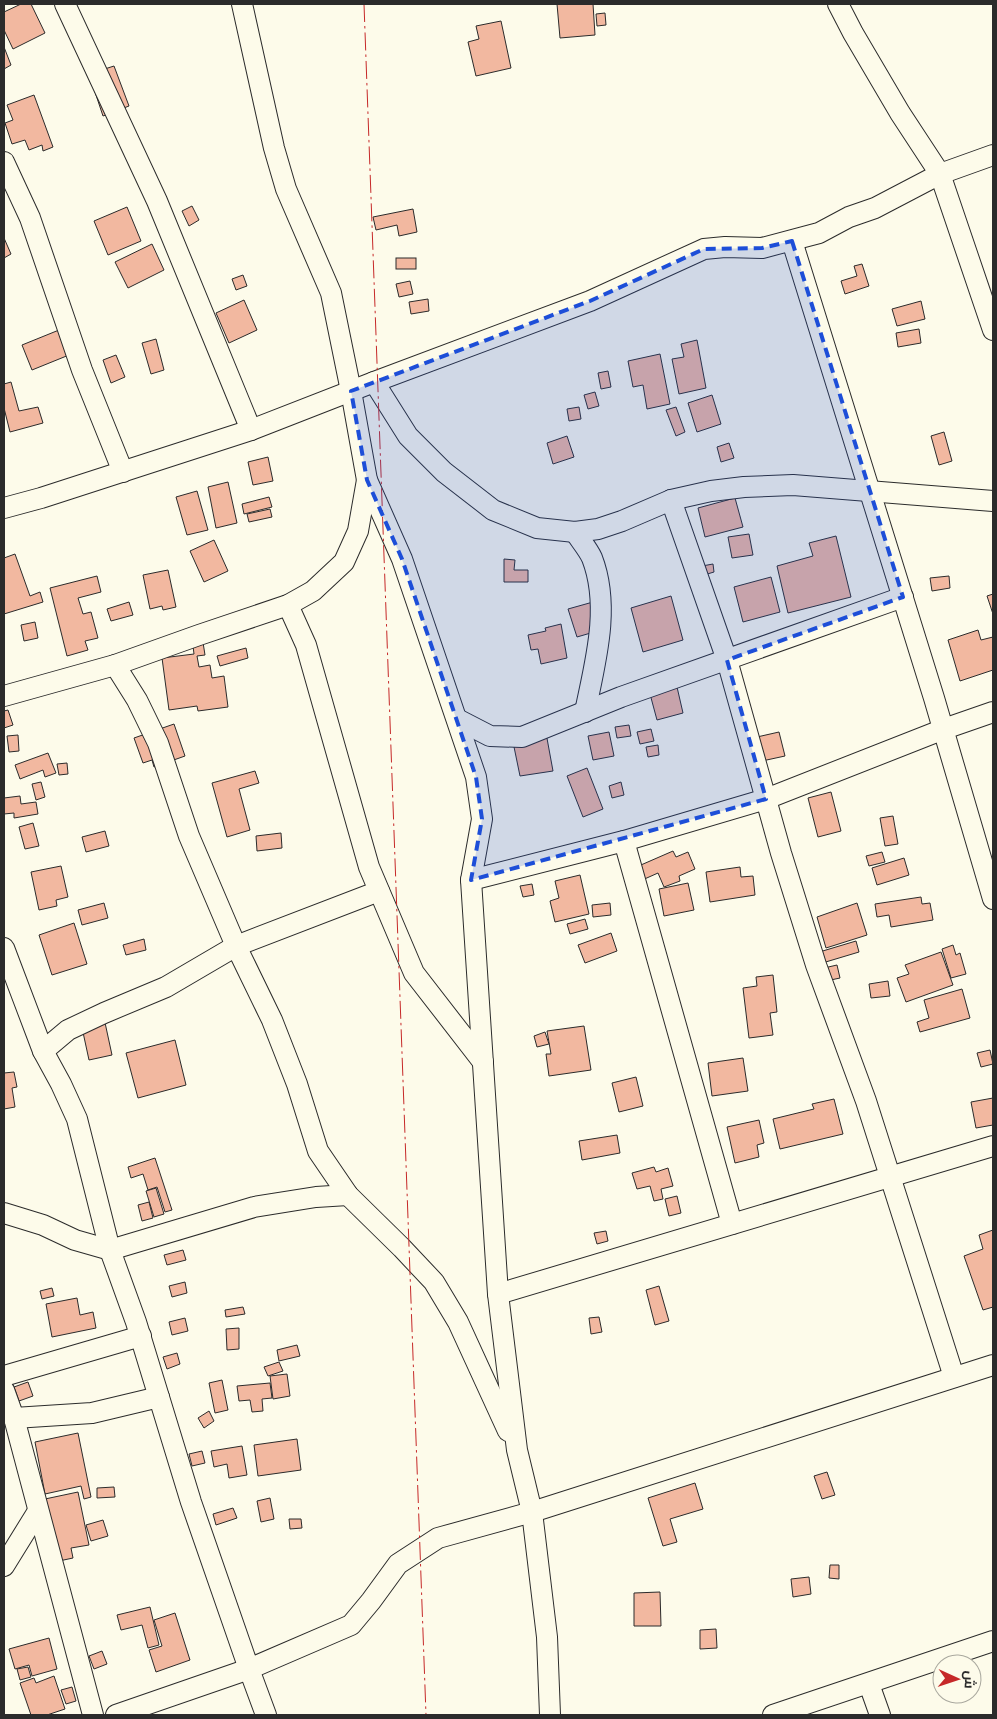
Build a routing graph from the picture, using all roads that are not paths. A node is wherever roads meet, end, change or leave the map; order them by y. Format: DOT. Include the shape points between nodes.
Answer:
graph roads {
  1 [pos="65,4"];
  2 [pos="242,4"];
  3 [pos="838,4"];
  4 [pos="993,154"];
  5 [pos="4,162"];
  6 [pos="940,174"];
  7 [pos="792,241"];
  8 [pos="993,330"];
  9 [pos="374,382"];
  10 [pos="351,390"];
  11 [pos="251,430"];
  12 [pos="123,472"];
  13 [pos="367,480"];
  14 [pos="871,493"];
  15 [pos="671,500"];
  16 [pos="993,501"];
  17 [pos="4,508"];
  18 [pos="575,532"];
  19 [pos="903,597"];
  20 [pos="288,605"];
  21 [pos="727,660"];
  22 [pos="115,665"];
  23 [pos="4,696"];
  24 [pos="585,712"];
  25 [pos="993,712"];
  26 [pos="457,719"];
  27 [pos="944,729"];
  28 [pos="766,799"];
  29 [pos="624,841"];
  30 [pos="471,880"];
  31 [pos="379,891"];
  32 [pos="993,899"];
  33 [pos="236,946"];
  34 [pos="4,948"];
  35 [pos="43,1051"];
  36 [pos="483,1062"];
  37 [pos="993,1146"];
  38 [pos="890,1176"];
  39 [pos="348,1195"];
  40 [pos="4,1213"];
  41 [pos="732,1224"];
  42 [pos="110,1250"];
  43 [pos="498,1294"];
  44 [pos="141,1336"];
  45 [pos="993,1365"];
  46 [pos="4,1376"];
  47 [pos="954,1377"];
  48 [pos="4,1390"];
  49 [pos="159,1397"];
  50 [pos="14,1418"];
  51 [pos="517,1450"];
  52 [pos="38,1511"];
  53 [pos="532,1512"];
  54 [pos="4,1566"];
  55 [pos="993,1642"];
  56 [pos="249,1669"];
  57 [pos="869,1684"];
  58 [pos="124,1714"];
  59 [pos="268,1714"];
  60 [pos="93,1715"];
  61 [pos="550,1715"];
  62 [pos="772,1715"];
  63 [pos="880,1715"];
  1 -- 11 [label="street" via="157,201"];
  2 -- 10 [label="street" via="274,148 286,190 331,293"];
  3 -- 6 [label="street" via="900,113"];
  4 -- 6 [label="street"];
  5 -- 12 [label="street" via="30,218 82,370"];
  6 -- 7 [label="street" via="875,208 819,233"];
  6 -- 8 [label="street"];
  7 -- 9 [label="street" via="762,248 704,248 590,301"];
  7 -- 14 [label="street"];
  9 -- 10 [label="street"];
  9 -- 18 [label="street" via="408,436 444,472 493,510 537,528"];
  10 -- 11 [label="street"];
  10 -- 13 [label="street"];
  11 -- 12 [label="street"];
  12 -- 17 [label="street"];
  13 -- 20 [label="street" via="358,531 344,562 313,591"];
  13 -- 26 [label="street" via="402,559"];
  14 -- 15 [label="street" via="793,485 711,491"];
  14 -- 16 [label="street"];
  14 -- 19 [label="street"];
  15 -- 18 [label="street" via="598,529"];
  15 -- 21 [label="street"];
  18 -- 24 [label="street" via="591,556 601,599 598,640"];
  19 -- 21 [label="street"];
  19 -- 27 [label="street"];
  20 -- 22 [label="street"];
  20 -- 31 [label="street" via="306,645 369,867"];
  21 -- 24 [label="street"];
  21 -- 28 [label="street"];
  22 -- 23 [label="street"];
  22 -- 33 [label="street" via="158,743 189,836"];
  24 -- 26 [label="street" via="522,737 490,736"];
  25 -- 27 [label="street"];
  26 -- 30 [label="street" via="476,777 482,819"];
  27 -- 28 [label="street"];
  27 -- 32 [label="street"];
  28 -- 29 [label="street"];
  28 -- 38 [label="street" via="816,965"];
  29 -- 30 [label="street"];
  29 -- 41 [label="street"];
  30 -- 36 [label="street"];
  31 -- 33 [label="street"];
  31 -- 36 [label="street" via="414,973"];
  33 -- 35 [label="street" via="166,988 68,1030"];
  33 -- 39 [label="street" via="272,1020 318,1151"];
  34 -- 35 [label="street"];
  35 -- 42 [label="street" via="77,1118"];
  36 -- 43 [label="street"];
  37 -- 38 [label="street"];
  38 -- 41 [label="street"];
  38 -- 47 [label="street"];
  39 -- 42 [label="street" via="254,1207"];
  39 -- 51 [label="street" via="434,1282 478,1361"];
  40 -- 42 [label="street"];
  41 -- 43 [label="street"];
  42 -- 44 [label="street"];
  43 -- 51 [label="street"];
  44 -- 46 [label="street"];
  44 -- 49 [label="street"];
  45 -- 47 [label="street"];
  47 -- 53 [label="street"];
  48 -- 50 [label="street"];
  49 -- 50 [label="street" via="92,1413"];
  49 -- 56 [label="street" via="191,1502"];
  50 -- 52 [label="street"];
  51 -- 53 [label="street"];
  52 -- 54 [label="street"];
  52 -- 60 [label="street"];
  53 -- 56 [label="street" via="438,1538 398,1564 351,1625"];
  53 -- 61 [label="street" via="547,1637"];
  55 -- 57 [label="street"];
  56 -- 58 [label="street"];
  56 -- 59 [label="street"];
  57 -- 62 [label="street"];
  57 -- 63 [label="street"];
}
